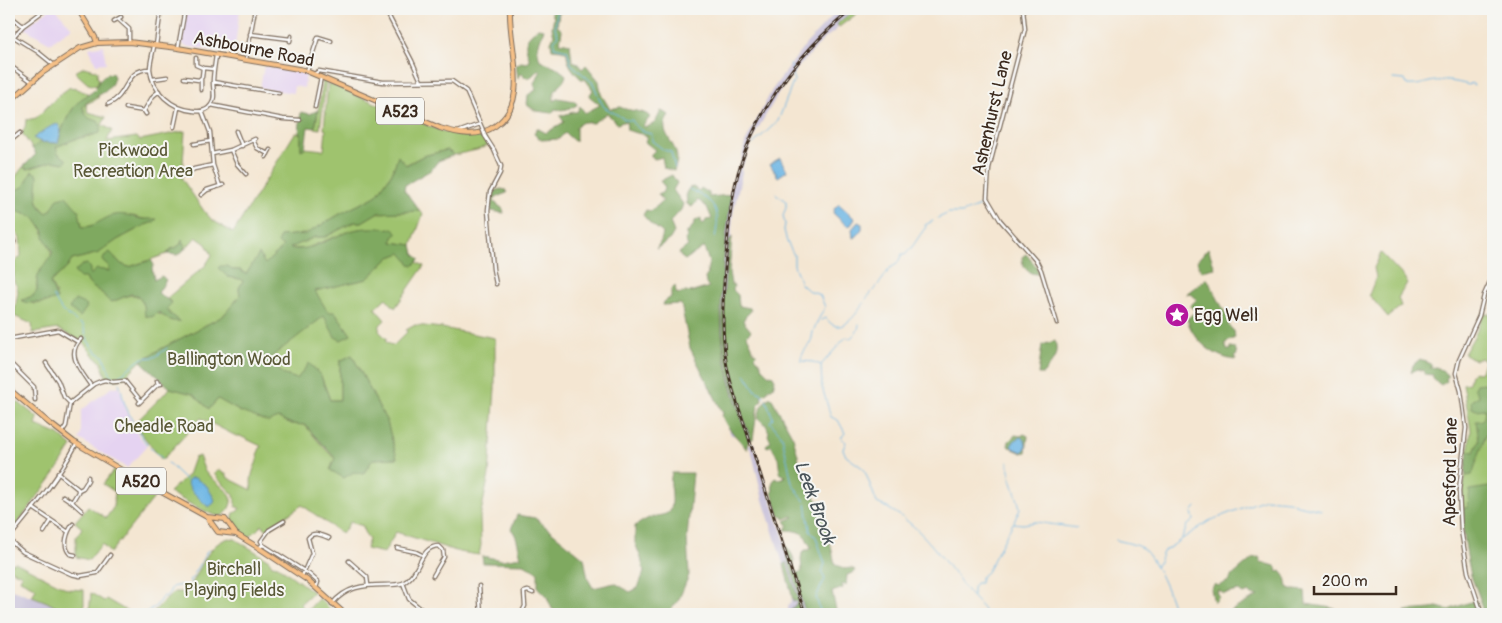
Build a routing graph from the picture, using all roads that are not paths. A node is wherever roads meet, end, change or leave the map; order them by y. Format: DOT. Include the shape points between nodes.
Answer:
graph roads {
  1 [pos="46,9"];
  2 [pos="78,9"];
  3 [pos="161,9"];
  4 [pos="185,9"];
  5 [pos="255,9"];
  6 [pos="385,9"];
  7 [pos="510,9"];
  8 [pos="1023,9"];
  9 [pos="9,15"];
  10 [pos="114,21"];
  11 [pos="23,26"];
  12 [pos="9,34"];
  13 [pos="250,34"];
  14 [pos="13,37"];
  15 [pos="291,39"];
  16 [pos="331,41"];
  17 [pos="97,42"];
  18 [pos="130,42"];
  19 [pos="155,44"];
  20 [pos="178,48"];
  21 [pos="216,54"];
  22 [pos="196,58"];
  23 [pos="246,59"];
  24 [pos="54,64"];
  25 [pos="9,65"];
  26 [pos="203,68"];
  27 [pos="150,69"];
  28 [pos="214,69"];
  29 [pos="307,71"];
  30 [pos="314,74"];
  31 [pos="167,77"];
  32 [pos="186,78"];
  33 [pos="321,78"];
  34 [pos="153,79"];
  35 [pos="201,79"];
  36 [pos="31,81"];
  37 [pos="420,81"];
  38 [pos="213,82"];
  39 [pos="201,90"];
  40 [pos="159,91"];
  41 [pos="279,93"];
  42 [pos="10,100"];
  43 [pos="112,103"];
  44 [pos="108,104"];
  45 [pos="211,105"];
  46 [pos="114,107"];
  47 [pos="128,107"];
  48 [pos="316,107"];
  49 [pos="178,108"];
  50 [pos="202,111"];
  51 [pos="300,120"];
  52 [pos="480,124"];
  53 [pos="176,125"];
  54 [pos="459,131"];
  55 [pos="238,132"];
  56 [pos="20,133"];
  57 [pos="211,141"];
  58 [pos="9,142"];
  59 [pos="196,145"];
  60 [pos="242,146"];
  61 [pos="231,150"];
  62 [pos="212,154"];
  63 [pos="268,154"];
  64 [pos="213,165"];
  65 [pos="185,170"];
  66 [pos="245,171"];
  67 [pos="188,173"];
  68 [pos="184,176"];
  69 [pos="203,194"];
  70 [pos="10,232"];
  71 [pos="9,245"];
  72 [pos="1493,275"];
  73 [pos="496,284"];
  74 [pos="1057,323"];
  75 [pos="9,339"];
  76 [pos="9,362"];
  77 [pos="46,363"];
  78 [pos="53,364"];
  79 [pos="49,367"];
  80 [pos="158,383"];
  81 [pos="91,386"];
  82 [pos="9,389"];
  83 [pos="34,397"];
  84 [pos="70,403"];
  85 [pos="61,433"];
  86 [pos="77,443"];
  87 [pos="58,473"];
  88 [pos="88,477"];
  89 [pos="79,490"];
  90 [pos="63,496"];
  91 [pos="72,502"];
  92 [pos="32,508"];
  93 [pos="82,511"];
  94 [pos="207,517"];
  95 [pos="220,519"];
  96 [pos="51,521"];
  97 [pos="284,521"];
  98 [pos="73,524"];
  99 [pos="215,526"];
  100 [pos="230,526"];
  101 [pos="44,532"];
  102 [pos="67,532"];
  103 [pos="226,532"];
  104 [pos="236,534"];
  105 [pos="329,538"];
  106 [pos="9,539"];
  107 [pos="263,545"];
  108 [pos="259,548"];
  109 [pos="397,548"];
  110 [pos="110,555"];
  111 [pos="422,555"];
  112 [pos="76,556"];
  113 [pos="349,561"];
  114 [pos="304,571"];
  115 [pos="302,576"];
  116 [pos="433,576"];
  117 [pos="403,583"];
  118 [pos="368,585"];
  119 [pos="479,586"];
  120 [pos="316,588"];
  121 [pos="533,593"];
  122 [pos="332,604"];
  123 [pos="345,614"];
  124 [pos="427,614"];
  125 [pos="481,614"];
  126 [pos="521,614"];
  127 [pos="1479,614"];
  1 -- 11 [label="street"];
  2 -- 17 [label="highway"];
  3 -- 19 [label="street"];
  4 -- 20 [label="street"];
  5 -- 13 [label="street"];
  6 -- 37 [label="street"];
  7 -- 54 [label="highway, Ashbourne Road / A523" via="516,88 510,110 504,120 488,131 473,134"];
  8 -- 74 [label="street, Ashenhurst Lane" via="1025,29 989,168 987,198 1000,220 1037,262"];
  9 -- 11 [label="street"];
  10 -- 18 [label="street" via="119,18 129,29"];
  11 -- 14 [label="street"];
  12 -- 14 [label="street"];
  13 -- 15 [label="street"];
  13 -- 23 [label="street"];
  14 -- 24 [label="street"];
  16 -- 29 [label="street" via="318,37"];
  17 -- 18 [label="highway, Ashbourne Road / A523"];
  17 -- 24 [label="highway, Ashbourne Road / A523"];
  18 -- 19 [label="highway, Ashbourne Road / A523"];
  19 -- 20 [label="highway, Ashbourne Road / A523"];
  19 -- 27 [label="street"];
  20 -- 21 [label="highway, Ashbourne Road / A523"];
  21 -- 23 [label="highway, Ashbourne Road / A523"];
  21 -- 28 [label="street"];
  22 -- 26 [label="street" via="196,65"];
  23 -- 29 [label="highway, Ashbourne Road / A523"];
  24 -- 36 [label="highway, Ashbourne Road / A523"];
  25 -- 36 [label="street"];
  26 -- 28 [label="street"];
  26 -- 35 [label="street"];
  27 -- 34 [label="street"];
  27 -- 43 [label="street" via="133,75"];
  28 -- 38 [label="street"];
  29 -- 30 [label="highway, Ashbourne Road / A523"];
  30 -- 33 [label="highway, Ashbourne Road / A523"];
  30 -- 37 [label="street" via="319,71 383,82"];
  31 -- 34 [label="street"];
  32 -- 35 [label="street"];
  33 -- 48 [label="street"];
  33 -- 54 [label="highway, Ashbourne Road / A523" via="431,124"];
  34 -- 40 [label="street"];
  35 -- 39 [label="street"];
  36 -- 42 [label="highway, Ashbourne Road / A523"];
  37 -- 52 [label="street" via="449,80 462,88 468,94"];
  38 -- 41 [label="street"];
  38 -- 45 [label="street"];
  40 -- 47 [label="street" via="145,112"];
  40 -- 49 [label="street"];
  43 -- 44 [label="street"];
  43 -- 46 [label="street"];
  45 -- 50 [label="street"];
  45 -- 51 [label="street"];
  49 -- 50 [label="street"];
  49 -- 53 [label="street"];
  50 -- 57 [label="street"];
  52 -- 54 [label="street"];
  52 -- 73 [label="street, bridge" via="501,166 490,192 488,210"];
  55 -- 60 [label="street"];
  56 -- 58 [label="street"];
  57 -- 59 [label="street"];
  57 -- 62 [label="street"];
  60 -- 61 [label="street"];
  60 -- 63 [label="street" via="254,140 257,148"];
  61 -- 62 [label="street"];
  61 -- 66 [label="street"];
  62 -- 64 [label="street"];
  64 -- 67 [label="street"];
  64 -- 69 [label="street" via="222,185"];
  65 -- 67 [label="street"];
  67 -- 68 [label="street"];
  70 -- 71 [label="street" via="14,244"];
  72 -- 127 [label="street, Apesford Lane" via="1458,360 1456,373 1466,428 1459,491 1461,530"];
  75 -- 81 [label="street" via="58,330 80,340 73,350 73,357"];
  76 -- 83 [label="street" via="34,387"];
  77 -- 79 [label="street"];
  78 -- 79 [label="street"];
  79 -- 84 [label="street"];
  80 -- 81 [label="street" via="140,402 125,381 105,380"];
  81 -- 84 [label="street"];
  82 -- 85 [label="highway, A520"];
  84 -- 85 [label="street" via="66,426"];
  85 -- 86 [label="highway, A520"];
  86 -- 87 [label="street"];
  86 -- 94 [label="highway, A520"];
  87 -- 89 [label="street"];
  87 -- 92 [label="street"];
  88 -- 89 [label="street"];
  89 -- 91 [label="street"];
  90 -- 91 [label="street"];
  91 -- 93 [label="street"];
  92 -- 96 [label="street"];
  92 -- 106 [label="street"];
  94 -- 95 [label="highway, A520"];
  94 -- 99 [label="highway, A520"];
  95 -- 99 [label="highway"];
  95 -- 100 [label="highway" via="227,520"];
  96 -- 101 [label="street"];
  96 -- 102 [label="street"];
  97 -- 107 [label="street" via="269,530 261,541"];
  98 -- 102 [label="street"];
  99 -- 103 [label="highway" via="218,532"];
  100 -- 103 [label="highway"];
  100 -- 104 [label="highway"];
  102 -- 112 [label="street" via="67,551"];
  103 -- 104 [label="highway"];
  104 -- 108 [label="highway"];
  105 -- 114 [label="street" via="316,534 308,538 312,553"];
  106 -- 110 [label="street" via="23,552 77,576 97,574"];
  107 -- 108 [label="street"];
  107 -- 114 [label="street"];
  108 -- 115 [label="highway"];
  109 -- 111 [label="street"];
  111 -- 116 [label="street" via="434,546 443,550 444,557"];
  111 -- 117 [label="street" via="417,568"];
  113 -- 118 [label="street" via="368,577"];
  114 -- 115 [label="street"];
  114 -- 120 [label="street" via="318,582"];
  115 -- 120 [label="highway"];
  117 -- 118 [label="street"];
  117 -- 124 [label="street" via="409,598"];
  118 -- 122 [label="street" via="345,592"];
  119 -- 125 [label="street"];
  120 -- 122 [label="highway"];
  121 -- 126 [label="street" via="524,593 525,606"];
  122 -- 123 [label="highway"];
}
